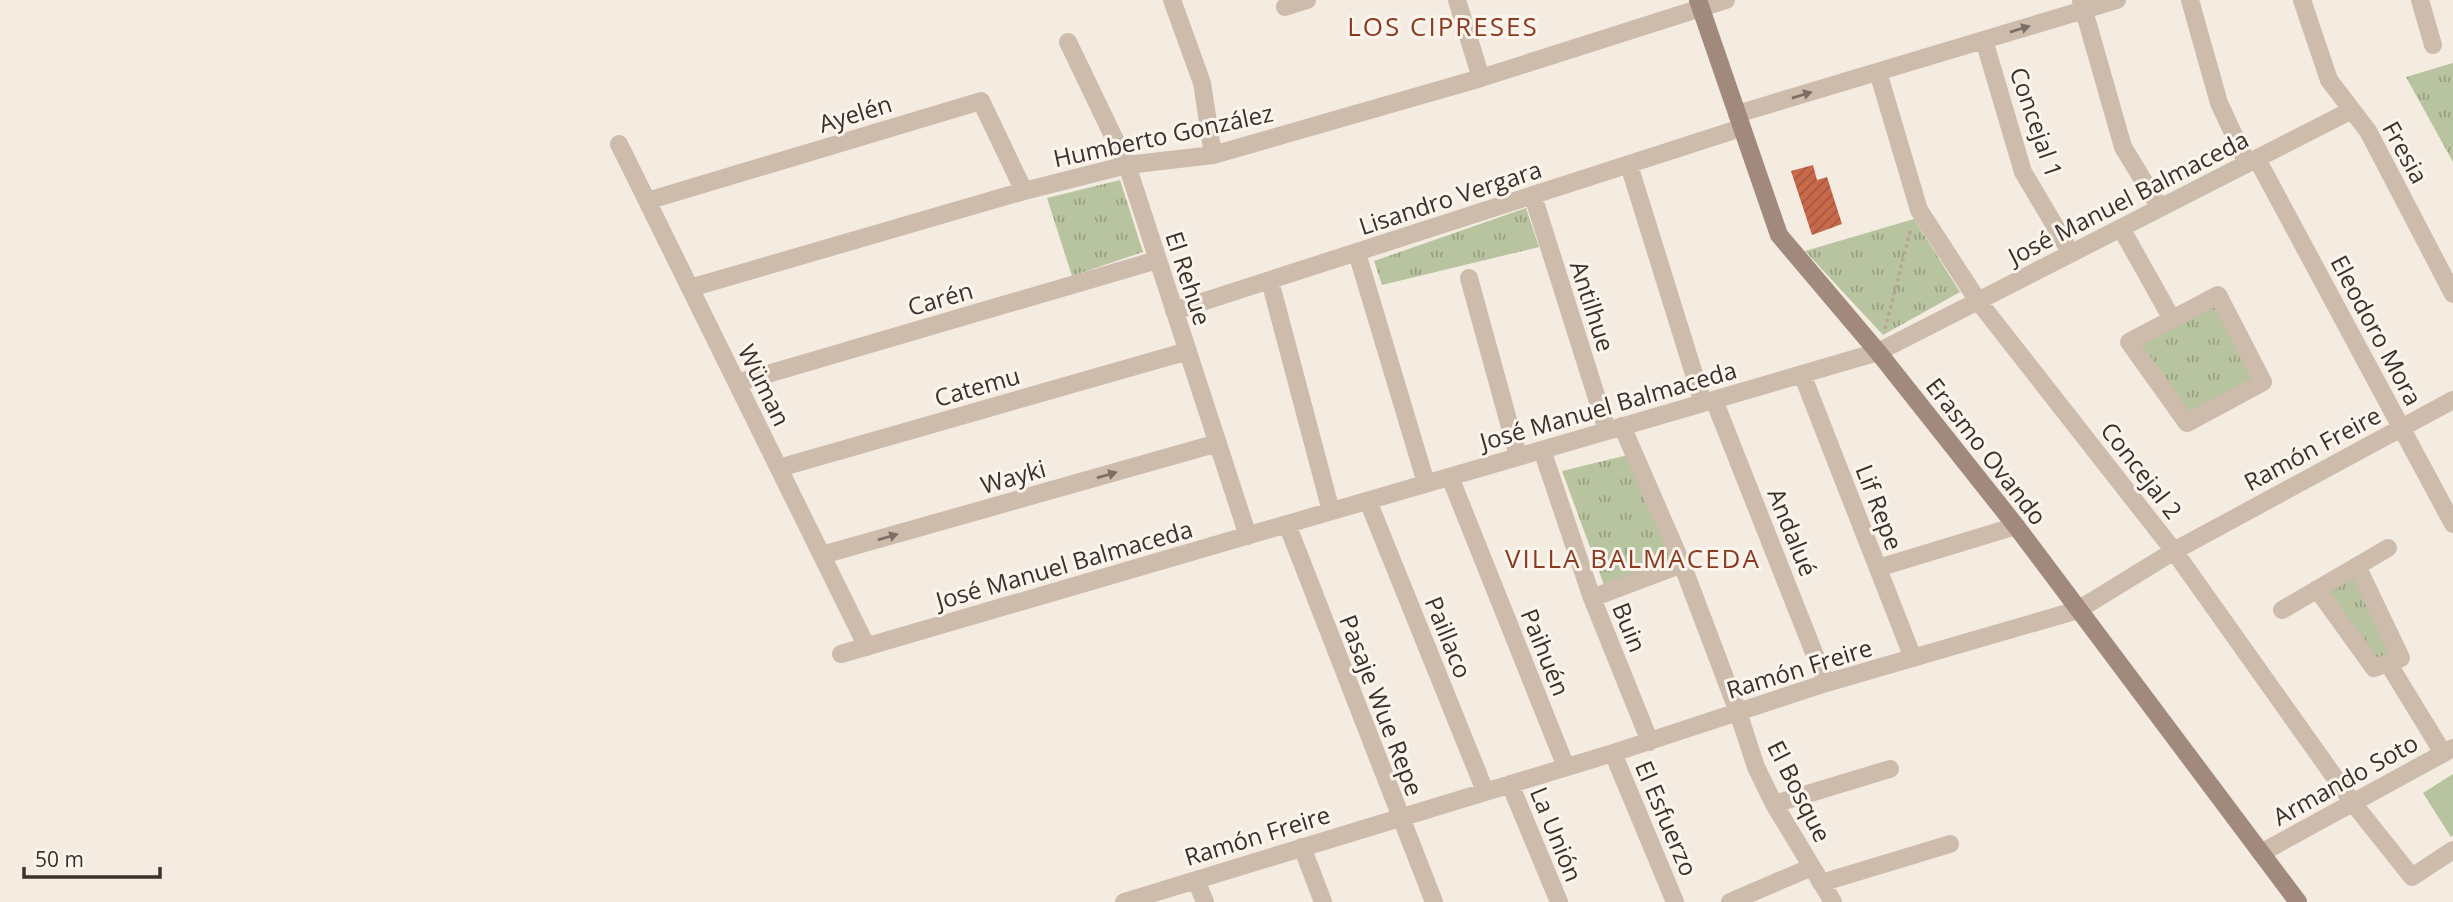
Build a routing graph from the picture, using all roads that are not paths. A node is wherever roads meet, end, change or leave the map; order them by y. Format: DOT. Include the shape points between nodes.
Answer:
graph roads {
  1 [pos="1172,0"];
  2 [pos="1307,0"];
  3 [pos="1458,0"];
  4 [pos="1726,0"];
  5 [pos="2118,0"];
  6 [pos="2190,0"];
  7 [pos="2302,0"];
  8 [pos="2420,0"];
  9 [pos="1700,4"];
  10 [pos="2082,5"];
  11 [pos="1284,6"];
  12 [pos="1984,40"];
  13 [pos="1068,42"];
  14 [pos="2433,45"];
  15 [pos="1878,72"];
  16 [pos="1480,78"];
  17 [pos="2351,110"];
  18 [pos="1739,121"];
  19 [pos="619,144"];
  20 [pos="1213,155"];
  21 [pos="2252,161"];
  22 [pos="1127,165"];
  23 [pos="1629,165"];
  24 [pos="1024,191"];
  25 [pos="1533,196"];
  26 [pos="647,201"];
  27 [pos="2160,208"];
  28 [pos="2121,228"];
  29 [pos="1357,253"];
  30 [pos="2071,253"];
  31 [pos="1157,260"];
  32 [pos="1469,278"];
  33 [pos="1270,281"];
  34 [pos="690,288"];
  35 [pos="2453,294"];
  36 [pos="1978,301"];
  37 [pos="1174,311"];
  38 [pos="2172,319"];
  39 [pos="1188,351"];
  40 [pos="1878,352"];
  41 [pos="1802,374"];
  42 [pos="737,383"];
  43 [pos="2453,400"];
  44 [pos="1709,401"];
  45 [pos="1615,428"];
  46 [pos="2401,428"];
  47 [pos="1218,443"];
  48 [pos="1542,450"];
  49 [pos="1518,456"];
  50 [pos="779,468"];
  51 [pos="1450,477"];
  52 [pos="1426,483"];
  53 [pos="1368,500"];
  54 [pos="1331,511"];
  55 [pos="1287,524"];
  56 [pos="2453,524"];
  57 [pos="2017,526"];
  58 [pos="1248,536"];
  59 [pos="2388,548"];
  60 [pos="2174,551"];
  61 [pos="822,555"];
  62 [pos="1682,564"];
  63 [pos="2357,566"];
  64 [pos="1878,568"];
  65 [pos="2317,589"];
  66 [pos="1592,598"];
  67 [pos="2078,610"];
  68 [pos="2282,610"];
  69 [pos="867,647"];
  70 [pos="841,654"];
  71 [pos="1913,658"];
  72 [pos="2388,663"];
  73 [pos="1826,683"];
  74 [pos="1738,712"];
  75 [pos="1650,741"];
  76 [pos="2448,751"];
  77 [pos="1614,753"];
  78 [pos="1566,767"];
  79 [pos="1890,769"];
  80 [pos="1510,784"];
  81 [pos="1485,791"];
  82 [pos="2353,803"];
  83 [pos="1774,804"];
  84 [pos="1399,817"];
  85 [pos="1950,844"];
  86 [pos="1302,848"];
  87 [pos="2453,850"];
  88 [pos="2261,853"];
  89 [pos="1816,875"];
  90 [pos="1196,880"];
  91 [pos="1124,902"];
  92 [pos="1205,902"];
  93 [pos="1323,902"];
  94 [pos="1434,902"];
  95 [pos="1559,902"];
  96 [pos="1675,902"];
  97 [pos="1730,902"];
  98 [pos="1832,902"];
  99 [pos="2298,902"];
  1 -- 20 [label="street" via="1202,83"];
  2 -- 11 [label="street"];
  3 -- 16 [label="street"];
  4 -- 9 [label="street, Humberto González"];
  5 -- 10 [label="street, Lisandro Vergara"];
  6 -- 21 [label="street, Eleodoro Mora" via="2219,103"];
  7 -- 17 [label="street, Fresia" via="2329,80"];
  8 -- 14 [label="street"];
  9 -- 16 [label="street, Humberto González"];
  9 -- 18 [label="street, Erasmo Ovando"];
  12 -- 10 [label="street, Lisandro Vergara, one-way"];
  10 -- 27 [label="street" via="2123,147"];
  12 -- 15 [label="street, Lisandro Vergara"];
  12 -- 30 [label="street, Concejal 1" via="2023,172"];
  13 -- 22 [label="street, El Rehue"];
  18 -- 15 [label="street, Lisandro Vergara, one-way"];
  15 -- 36 [label="street, Concejal 2" via="1919,210"];
  16 -- 20 [label="street, Humberto González"];
  17 -- 21 [label="street, José Manuel Balmaceda"];
  17 -- 35 [label="street, Fresia" via="2368,131"];
  18 -- 23 [label="street, Lisandro Vergara"];
  18 -- 40 [label="street, Erasmo Ovando" via="1779,235"];
  19 -- 26 [label="street, Wüman"];
  20 -- 22 [label="street, Humberto González"];
  21 -- 27 [label="street, José Manuel Balmaceda"];
  21 -- 46 [label="street, Eleodoro Mora"];
  22 -- 24 [label="street, Humberto González"];
  22 -- 31 [label="street, El Rehue"];
  23 -- 25 [label="street, Lisandro Vergara"];
  23 -- 44 [label="street, Andalué"];
  24 -- 26 [label="street, Ayelén" via="981,101"];
  24 -- 34 [label="street, Humberto González"];
  25 -- 29 [label="street, Lisandro Vergara"];
  25 -- 45 [label="street, Antilhue"];
  26 -- 34 [label="street, Wüman"];
  27 -- 28 [label="street, José Manuel Balmaceda"];
  28 -- 30 [label="street, José Manuel Balmaceda"];
  28 -- 38 [label="street"];
  29 -- 33 [label="street, Lisandro Vergara"];
  29 -- 52 [label="street"];
  30 -- 36 [label="street, José Manuel Balmaceda"];
  31 -- 37 [label="street, El Rehue"];
  31 -- 42 [label="street, Carén"];
  32 -- 49 [label="street"];
  33 -- 37 [label="street, Lisandro Vergara"];
  33 -- 54 [label="street"];
  34 -- 42 [label="street, Wüman"];
  36 -- 40 [label="street, José Manuel Balmaceda"];
  36 -- 60 [label="street, Concejal 2"];
  37 -- 39 [label="street, El Rehue"];
  38 -- 38 [label="street" via="2129,342 2187,423 2263,382 2217,295"];
  39 -- 47 [label="street, El Rehue"];
  39 -- 50 [label="street, Catemu"];
  40 -- 41 [label="street, José Manuel Balmaceda"];
  40 -- 57 [label="street, Erasmo Ovando"];
  41 -- 44 [label="street, José Manuel Balmaceda"];
  41 -- 64 [label="street, Lif Repe"];
  42 -- 50 [label="street, Wüman"];
  43 -- 46 [label="street, Ramón Freire"];
  44 -- 45 [label="street, José Manuel Balmaceda"];
  44 -- 73 [label="street, Andalué"];
  45 -- 48 [label="street, José Manuel Balmaceda"];
  45 -- 62 [label="street, El Bosque"];
  46 -- 56 [label="street, Eleodoro Mora"];
  46 -- 60 [label="street, Ramón Freire"];
  47 -- 58 [label="street, El Rehue"];
  61 -- 47 [label="street, Wayki, one-way"];
  48 -- 49 [label="street, José Manuel Balmaceda"];
  48 -- 66 [label="street, Buin"];
  49 -- 51 [label="street, José Manuel Balmaceda"];
  50 -- 61 [label="street, Wüman"];
  51 -- 52 [label="street, José Manuel Balmaceda"];
  51 -- 78 [label="street, Paihuén"];
  52 -- 53 [label="street, José Manuel Balmaceda"];
  53 -- 54 [label="street, José Manuel Balmaceda"];
  53 -- 81 [label="street, Paillaco"];
  54 -- 55 [label="street, José Manuel Balmaceda"];
  55 -- 58 [label="street, José Manuel Balmaceda"];
  55 -- 84 [label="street, Pasaje Wue Repe"];
  57 -- 64 [label="street"];
  57 -- 67 [label="street, Erasmo Ovando"];
  58 -- 69 [label="street, José Manuel Balmaceda"];
  59 -- 63 [label="street"];
  60 -- 67 [label="street, Ramón Freire"];
  60 -- 82 [label="street, Concejal 2"];
  61 -- 69 [label="street, Wüman"];
  62 -- 66 [label="street"];
  62 -- 74 [label="street, El Bosque"];
  63 -- 65 [label="street"];
  63 -- 72 [label="street" via="2401,658"];
  64 -- 71 [label="street, Lif Repe"];
  65 -- 68 [label="street"];
  65 -- 72 [label="street" via="2374,668"];
  66 -- 75 [label="street, Buin"];
  67 -- 71 [label="street, Ramón Freire"];
  67 -- 88 [label="street, Erasmo Ovando"];
  69 -- 70 [label="street, José Manuel Balmaceda"];
  71 -- 73 [label="street, Ramón Freire"];
  72 -- 76 [label="street"];
  73 -- 74 [label="street, Ramón Freire"];
  74 -- 75 [label="street, Ramón Freire"];
  74 -- 83 [label="street, El Bosque" via="1755,767"];
  75 -- 77 [label="street, Ramón Freire"];
  76 -- 82 [label="street, Armando Soto"];
  77 -- 78 [label="street, Ramón Freire"];
  77 -- 96 [label="street, El Esfuerzo"];
  78 -- 80 [label="street, Ramón Freire"];
  79 -- 83 [label="street"];
  80 -- 81 [label="street, Ramón Freire"];
  80 -- 95 [label="street, La Unión"];
  81 -- 84 [label="street, Ramón Freire"];
  82 -- 87 [label="street, Concejal 2" via="2412,877"];
  82 -- 88 [label="street, Armando Soto"];
  83 -- 89 [label="street, El Bosque"];
  84 -- 86 [label="street, Ramón Freire"];
  84 -- 94 [label="street, Pasaje Wue Repe"];
  85 -- 89 [label="street"];
  86 -- 90 [label="street, Ramón Freire"];
  86 -- 93 [label="street"];
  88 -- 99 [label="street, Erasmo Ovando"];
  89 -- 97 [label="street"];
  89 -- 98 [label="street, El Bosque"];
  90 -- 91 [label="street, Ramón Freire"];
  90 -- 92 [label="street"];
}
